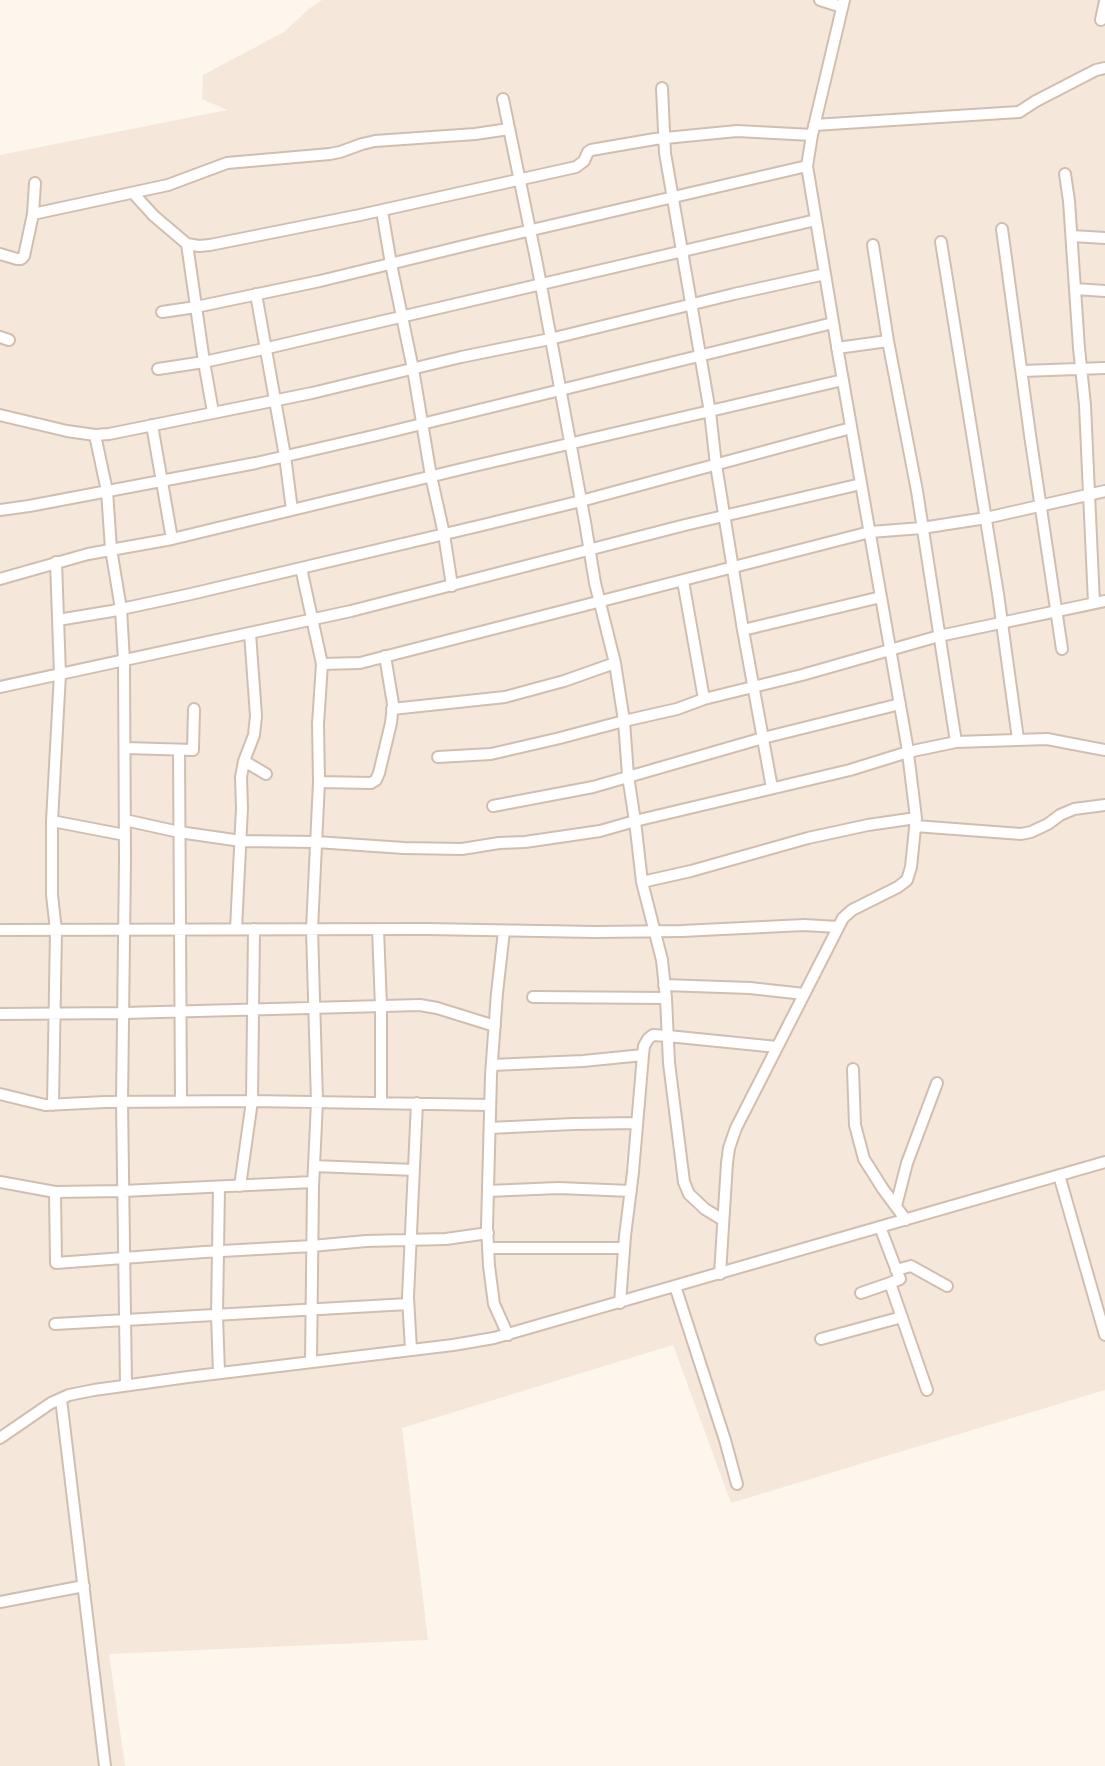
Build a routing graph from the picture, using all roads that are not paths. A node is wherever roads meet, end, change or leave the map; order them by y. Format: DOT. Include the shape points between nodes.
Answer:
graph roads {
  1 [pos="820,0"];
  2 [pos="1105,1"];
  3 [pos="843,4"];
  4 [pos="1101,20"];
  5 [pos="1105,68"];
  6 [pos="662,88"];
  7 [pos="503,99"];
  8 [pos="509,129"];
  9 [pos="813,130"];
  10 [pos="663,138"];
  11 [pos="807,166"];
  12 [pos="1065,174"];
  13 [pos="520,179"];
  14 [pos="35,183"];
  15 [pos="133,194"];
  16 [pos="673,198"];
  17 [pos="382,211"];
  18 [pos="33,214"];
  19 [pos="816,220"];
  20 [pos="1002,229"];
  21 [pos="530,231"];
  22 [pos="1072,236"];
  23 [pos="1105,238"];
  24 [pos="941,242"];
  25 [pos="187,244"];
  26 [pos="873,245"];
  27 [pos="682,250"];
  28 [pos="0,254"];
  29 [pos="391,264"];
  30 [pos="825,274"];
  31 [pos="540,283"];
  32 [pos="1075,289"];
  33 [pos="1105,291"];
  34 [pos="256,294"];
  35 [pos="690,304"];
  36 [pos="196,308"];
  37 [pos="162,312"];
  38 [pos="402,317"];
  39 [pos="833,323"];
  40 [pos="550,339"];
  41 [pos="888,341"];
  42 [pos="266,348"];
  43 [pos="837,348"];
  44 [pos="700,356"];
  45 [pos="204,362"];
  46 [pos="1105,368"];
  47 [pos="158,369"];
  48 [pos="413,369"];
  49 [pos="1082,369"];
  50 [pos="1022,371"];
  51 [pos="843,380"];
  52 [pos="559,390"];
  53 [pos="275,400"];
  54 [pos="710,411"];
  55 [pos="213,412"];
  56 [pos="0,415"];
  57 [pos="423,424"];
  58 [pos="152,425"];
  59 [pos="851,428"];
  60 [pos="95,435"];
  61 [pos="569,444"];
  62 [pos="285,456"];
  63 [pos="716,465"];
  64 [pos="431,476"];
  65 [pos="162,480"];
  66 [pos="861,484"];
  67 [pos="107,491"];
  68 [pos="1105,491"];
  69 [pos="1089,494"];
  70 [pos="581,501"];
  71 [pos="1041,506"];
  72 [pos="0,510"];
  73 [pos="292,510"];
  74 [pos="725,516"];
  75 [pos="986,518"];
  76 [pos="922,528"];
  77 [pos="870,532"];
  78 [pos="444,534"];
  79 [pos="172,539"];
  80 [pos="111,549"];
  81 [pos="590,550"];
  82 [pos="56,562"];
  83 [pos="301,568"];
  84 [pos="734,568"];
  85 [pos="0,579"];
  86 [pos="683,581"];
  87 [pos="452,586"];
  88 [pos="881,597"];
  89 [pos="600,601"];
  90 [pos="1100,602"];
  91 [pos="121,609"];
  92 [pos="1056,612"];
  93 [pos="313,619"];
  94 [pos="58,620"];
  95 [pos="1002,623"];
  96 [pos="743,630"];
  97 [pos="250,633"];
  98 [pos="939,636"];
  99 [pos="1062,649"];
  100 [pos="890,650"];
  101 [pos="385,656"];
  102 [pos="124,661"];
  103 [pos="615,663"];
  104 [pos="322,664"];
  105 [pos="60,675"];
  106 [pos="0,687"];
  107 [pos="754,687"];
  108 [pos="704,699"];
  109 [pos="900,704"];
  110 [pos="194,709"];
  111 [pos="392,709"];
  112 [pos="624,721"];
  113 [pos="763,738"];
  114 [pos="1018,739"];
  115 [pos="956,742"];
  116 [pos="125,748"];
  117 [pos="179,750"];
  118 [pos="1105,750"];
  119 [pos="908,752"];
  120 [pos="438,757"];
  121 [pos="244,761"];
  122 [pos="266,774"];
  123 [pos="628,776"];
  124 [pos="319,782"];
  125 [pos="772,788"];
  126 [pos="1105,805"];
  127 [pos="493,806"];
  128 [pos="125,820"];
  129 [pos="52,821"];
  130 [pos="635,821"];
  131 [pos="916,822"];
  132 [pos="179,832"];
  133 [pos="125,835"];
  134 [pos="241,841"];
  135 [pos="316,843"];
  136 [pos="642,882"];
  137 [pos="838,927"];
  138 [pos="236,929"];
  139 [pos="254,929"];
  140 [pos="312,929"];
  141 [pos="378,929"];
  142 [pos="0,930"];
  143 [pos="56,930"];
  144 [pos="124,930"];
  145 [pos="180,930"];
  146 [pos="504,931"];
  147 [pos="654,931"];
  148 [pos="664,985"];
  149 [pos="804,994"];
  150 [pos="533,997"];
  151 [pos="666,998"];
  152 [pos="381,1007"];
  153 [pos="314,1008"];
  154 [pos="253,1010"];
  155 [pos="179,1012"];
  156 [pos="124,1013"];
  157 [pos="0,1014"];
  158 [pos="55,1014"];
  159 [pos="495,1026"];
  160 [pos="668,1036"];
  161 [pos="777,1047"];
  162 [pos="643,1055"];
  163 [pos="492,1065"];
  164 [pos="853,1069"];
  165 [pos="937,1083"];
  166 [pos="0,1094"];
  167 [pos="181,1101"];
  168 [pos="252,1101"];
  169 [pos="122,1102"];
  170 [pos="317,1102"];
  171 [pos="381,1102"];
  172 [pos="417,1103"];
  173 [pos="53,1105"];
  174 [pos="490,1105"];
  175 [pos="637,1123"];
  176 [pos="489,1128"];
  177 [pos="1105,1162"];
  178 [pos="314,1166"];
  179 [pos="414,1170"];
  180 [pos="1059,1175"];
  181 [pos="0,1182"];
  182 [pos="313,1182"];
  183 [pos="240,1186"];
  184 [pos="219,1187"];
  185 [pos="123,1191"];
  186 [pos="488,1191"];
  187 [pos="631,1191"];
  188 [pos="55,1192"];
  189 [pos="896,1206"];
  190 [pos="723,1220"];
  191 [pos="906,1220"];
  192 [pos="880,1227"];
  193 [pos="488,1233"];
  194 [pos="411,1240"];
  195 [pos="312,1246"];
  196 [pos="488,1248"];
  197 [pos="624,1248"];
  198 [pos="218,1251"];
  199 [pos="124,1258"];
  200 [pos="896,1270"];
  201 [pos="720,1274"];
  202 [pos="890,1283"];
  203 [pos="947,1286"];
  204 [pos="675,1287"];
  205 [pos="861,1293"];
  206 [pos="1100,1299"];
  207 [pos="620,1303"];
  208 [pos="408,1304"];
  209 [pos="311,1310"];
  210 [pos="217,1315"];
  211 [pos="902,1317"];
  212 [pos="125,1320"];
  213 [pos="55,1324"];
  214 [pos="508,1335"];
  215 [pos="1105,1335"];
  216 [pos="821,1339"];
  217 [pos="411,1350"];
  218 [pos="311,1362"];
  219 [pos="219,1373"];
  220 [pos="126,1385"];
  221 [pos="927,1390"];
  222 [pos="61,1399"];
  223 [pos="0,1438"];
  224 [pos="737,1484"];
  225 [pos="84,1586"];
  226 [pos="0,1602"];
  227 [pos="105,1766"];
  1 -- 3 [label="street"];
  2 -- 4 [label="street"];
  3 -- 9 [label="street"];
  5 -- 9 [label="street" via="1019,112"];
  6 -- 10 [label="street"];
  7 -- 8 [label="street"];
  8 -- 13 [label="street"];
  8 -- 15 [label="street" via="375,141 340,153 227,164"];
  9 -- 10 [label="street"];
  9 -- 11 [label="street"];
  10 -- 13 [label="street" via="591,150 581,165"];
  10 -- 16 [label="street"];
  11 -- 16 [label="street"];
  11 -- 19 [label="street"];
  12 -- 22 [label="street"];
  13 -- 17 [label="street"];
  13 -- 21 [label="street"];
  14 -- 18 [label="street"];
  15 -- 18 [label="street"];
  15 -- 25 [label="street"];
  16 -- 21 [label="street"];
  16 -- 27 [label="street"];
  17 -- 25 [label="street" via="232,242"];
  17 -- 29 [label="street"];
  18 -- 28 [label="street" via="24,256 17,259"];
  19 -- 27 [label="street"];
  19 -- 30 [label="street"];
  20 -- 50 [label="street"];
  21 -- 29 [label="street"];
  21 -- 31 [label="street"];
  22 -- 23 [label="street"];
  22 -- 32 [label="street"];
  24 -- 75 [label="street"];
  25 -- 36 [label="street"];
  26 -- 41 [label="street"];
  27 -- 31 [label="street"];
  27 -- 35 [label="street"];
  29 -- 34 [label="street"];
  29 -- 38 [label="street"];
  30 -- 35 [label="street"];
  30 -- 39 [label="street"];
  31 -- 38 [label="street"];
  31 -- 40 [label="street"];
  32 -- 33 [label="street"];
  32 -- 49 [label="street"];
  34 -- 36 [label="street"];
  34 -- 42 [label="street"];
  35 -- 40 [label="street"];
  35 -- 44 [label="street"];
  36 -- 37 [label="street"];
  36 -- 45 [label="street"];
  38 -- 42 [label="street"];
  38 -- 48 [label="street"];
  39 -- 43 [label="street"];
  39 -- 44 [label="street"];
  40 -- 48 [label="street"];
  40 -- 52 [label="street"];
  41 -- 43 [label="street"];
  41 -- 76 [label="street"];
  42 -- 45 [label="street"];
  42 -- 53 [label="street"];
  43 -- 51 [label="street"];
  44 -- 52 [label="street"];
  44 -- 54 [label="street"];
  45 -- 47 [label="street"];
  45 -- 55 [label="street"];
  46 -- 49 [label="street"];
  48 -- 53 [label="street"];
  48 -- 57 [label="street"];
  49 -- 50 [label="street"];
  49 -- 69 [label="street"];
  50 -- 71 [label="street"];
  51 -- 54 [label="street"];
  51 -- 59 [label="street"];
  52 -- 57 [label="street"];
  52 -- 61 [label="street"];
  53 -- 55 [label="street"];
  53 -- 62 [label="street"];
  54 -- 61 [label="street"];
  54 -- 63 [label="street"];
  55 -- 58 [label="street"];
  56 -- 60 [label="street"];
  57 -- 62 [label="street"];
  57 -- 64 [label="street"];
  58 -- 60 [label="street"];
  58 -- 65 [label="street"];
  59 -- 63 [label="street"];
  59 -- 66 [label="street"];
  60 -- 67 [label="street"];
  61 -- 64 [label="street"];
  61 -- 70 [label="street"];
  62 -- 65 [label="street"];
  62 -- 73 [label="street"];
  63 -- 70 [label="street"];
  63 -- 74 [label="street"];
  64 -- 73 [label="street"];
  64 -- 78 [label="street"];
  65 -- 67 [label="street"];
  65 -- 79 [label="street"];
  66 -- 74 [label="street"];
  66 -- 77 [label="street"];
  67 -- 72 [label="street"];
  67 -- 80 [label="street"];
  68 -- 69 [label="street"];
  69 -- 71 [label="street"];
  69 -- 90 [label="street"];
  70 -- 78 [label="street"];
  70 -- 81 [label="street"];
  71 -- 75 [label="street"];
  71 -- 92 [label="street"];
  73 -- 79 [label="street"];
  74 -- 81 [label="street"];
  74 -- 84 [label="street"];
  75 -- 76 [label="street"];
  75 -- 95 [label="street"];
  76 -- 77 [label="street"];
  76 -- 98 [label="street"];
  77 -- 84 [label="street"];
  77 -- 88 [label="street"];
  78 -- 83 [label="street"];
  78 -- 87 [label="street"];
  79 -- 80 [label="street"];
  80 -- 82 [label="street"];
  80 -- 91 [label="street"];
  81 -- 87 [label="street"];
  81 -- 89 [label="street"];
  82 -- 85 [label="street"];
  82 -- 94 [label="street"];
  83 -- 91 [label="street"];
  83 -- 93 [label="street"];
  84 -- 86 [label="street"];
  84 -- 96 [label="street"];
  86 -- 89 [label="street"];
  86 -- 108 [label="street"];
  87 -- 93 [label="street"];
  88 -- 96 [label="street"];
  88 -- 100 [label="street"];
  89 -- 101 [label="street"];
  89 -- 103 [label="street"];
  90 -- 92 [label="street"];
  91 -- 94 [label="street"];
  91 -- 102 [label="street"];
  92 -- 95 [label="street"];
  92 -- 99 [label="street"];
  93 -- 97 [label="street"];
  93 -- 104 [label="street"];
  94 -- 105 [label="street"];
  95 -- 98 [label="street"];
  95 -- 114 [label="street"];
  96 -- 107 [label="street"];
  97 -- 102 [label="street"];
  97 -- 121 [label="street" via="256,716"];
  98 -- 100 [label="street"];
  98 -- 115 [label="street"];
  100 -- 107 [label="street"];
  100 -- 109 [label="street"];
  101 -- 104 [label="street" via="360,663"];
  101 -- 111 [label="street"];
  102 -- 105 [label="street"];
  102 -- 116 [label="street"];
  103 -- 111 [label="street" via="505,697"];
  103 -- 112 [label="street"];
  104 -- 124 [label="street"];
  105 -- 106 [label="street"];
  105 -- 129 [label="street"];
  107 -- 108 [label="street"];
  107 -- 113 [label="street"];
  108 -- 112 [label="street"];
  109 -- 113 [label="street"];
  109 -- 119 [label="street"];
  110 -- 117 [label="street" via="193,750"];
  111 -- 124 [label="street" via="376,780"];
  112 -- 120 [label="street" via="491,754"];
  112 -- 123 [label="street"];
  113 -- 123 [label="street"];
  113 -- 125 [label="street"];
  114 -- 115 [label="street"];
  114 -- 118 [label="street" via="1047,739"];
  115 -- 119 [label="street"];
  116 -- 117 [label="street"];
  116 -- 128 [label="street"];
  117 -- 132 [label="street"];
  119 -- 125 [label="street"];
  119 -- 131 [label="street"];
  121 -- 122 [label="street"];
  121 -- 134 [label="street"];
  123 -- 127 [label="street" via="593,788"];
  123 -- 130 [label="street"];
  124 -- 135 [label="street"];
  125 -- 130 [label="street"];
  126 -- 131 [label="street" via="1074,809 1021,834"];
  128 -- 132 [label="street"];
  128 -- 133 [label="street"];
  129 -- 133 [label="street"];
  129 -- 143 [label="street"];
  130 -- 135 [label="street" via="568,837 462,849"];
  130 -- 136 [label="street"];
  131 -- 136 [label="street" via="868,825 808,838"];
  131 -- 137 [label="street" via="907,880 852,910"];
  132 -- 134 [label="street"];
  132 -- 145 [label="street"];
  133 -- 144 [label="street"];
  134 -- 135 [label="street"];
  134 -- 138 [label="street"];
  135 -- 140 [label="street"];
  136 -- 147 [label="street"];
  137 -- 147 [label="street"];
  137 -- 149 [label="street"];
  138 -- 139 [label="street"];
  138 -- 145 [label="street"];
  139 -- 140 [label="street"];
  139 -- 154 [label="street"];
  140 -- 141 [label="street"];
  140 -- 153 [label="street"];
  141 -- 146 [label="street"];
  141 -- 152 [label="street"];
  142 -- 143 [label="street"];
  143 -- 144 [label="street"];
  143 -- 158 [label="street"];
  144 -- 145 [label="street"];
  144 -- 156 [label="street"];
  145 -- 155 [label="street"];
  146 -- 147 [label="street"];
  146 -- 159 [label="street"];
  147 -- 148 [label="street"];
  148 -- 149 [label="street"];
  148 -- 151 [label="street"];
  149 -- 161 [label="street"];
  150 -- 151 [label="street"];
  151 -- 160 [label="street"];
  152 -- 153 [label="street"];
  152 -- 159 [label="street" via="420,1005"];
  152 -- 171 [label="street"];
  153 -- 154 [label="street"];
  153 -- 170 [label="street"];
  154 -- 155 [label="street"];
  154 -- 168 [label="street"];
  155 -- 156 [label="street"];
  155 -- 167 [label="street"];
  156 -- 158 [label="street"];
  156 -- 169 [label="street"];
  157 -- 158 [label="street"];
  158 -- 173 [label="street"];
  159 -- 163 [label="street"];
  160 -- 161 [label="street"];
  160 -- 162 [label="street" via="653,1035"];
  160 -- 190 [label="street" via="684,1182 689,1194"];
  161 -- 190 [label="street" via="729,1148"];
  162 -- 163 [label="street"];
  162 -- 175 [label="street"];
  163 -- 174 [label="street"];
  164 -- 189 [label="street" via="855,1125 864,1159"];
  165 -- 189 [label="street" via="907,1163"];
  166 -- 173 [label="street"];
  167 -- 168 [label="street"];
  167 -- 169 [label="street"];
  168 -- 170 [label="street"];
  168 -- 183 [label="street"];
  169 -- 173 [label="street"];
  169 -- 185 [label="street"];
  170 -- 171 [label="street"];
  170 -- 178 [label="street"];
  171 -- 172 [label="street"];
  172 -- 174 [label="street"];
  172 -- 179 [label="street"];
  174 -- 176 [label="street"];
  175 -- 176 [label="street"];
  175 -- 187 [label="street"];
  176 -- 186 [label="street"];
  177 -- 180 [label="street"];
  178 -- 179 [label="street"];
  178 -- 182 [label="street"];
  179 -- 194 [label="street"];
  180 -- 191 [label="street"];
  180 -- 206 [label="street"];
  181 -- 188 [label="street"];
  182 -- 183 [label="street"];
  182 -- 195 [label="street"];
  183 -- 184 [label="street"];
  184 -- 185 [label="street"];
  184 -- 198 [label="street"];
  185 -- 188 [label="street"];
  185 -- 199 [label="street"];
  186 -- 187 [label="street"];
  186 -- 193 [label="street"];
  187 -- 197 [label="street"];
  188 -- 199 [label="street" via="56,1263"];
  189 -- 191 [label="street"];
  190 -- 201 [label="street"];
  191 -- 192 [label="street"];
  192 -- 200 [label="street"];
  192 -- 201 [label="street"];
  193 -- 194 [label="street"];
  193 -- 196 [label="street"];
  194 -- 195 [label="street"];
  194 -- 208 [label="street"];
  195 -- 198 [label="street"];
  195 -- 209 [label="street"];
  196 -- 197 [label="street"];
  196 -- 214 [label="street" via="494,1304"];
  197 -- 207 [label="street"];
  198 -- 199 [label="street"];
  198 -- 210 [label="street"];
  199 -- 212 [label="street"];
  200 -- 202 [label="street" via="900,1279"];
  200 -- 203 [label="street" via="911,1266"];
  201 -- 204 [label="street"];
  202 -- 205 [label="street"];
  202 -- 211 [label="street"];
  204 -- 207 [label="street"];
  204 -- 224 [label="street"];
  206 -- 215 [label="street"];
  207 -- 214 [label="street"];
  208 -- 209 [label="street"];
  208 -- 217 [label="street"];
  209 -- 210 [label="street"];
  209 -- 218 [label="street"];
  210 -- 212 [label="street"];
  210 -- 219 [label="street"];
  211 -- 216 [label="street"];
  211 -- 221 [label="street"];
  212 -- 213 [label="street"];
  212 -- 220 [label="street"];
  214 -- 217 [label="street"];
  217 -- 218 [label="street"];
  218 -- 219 [label="street"];
  219 -- 220 [label="street"];
  220 -- 222 [label="street"];
  222 -- 223 [label="street"];
  222 -- 225 [label="street"];
  225 -- 226 [label="street"];
  225 -- 227 [label="street"];
}
